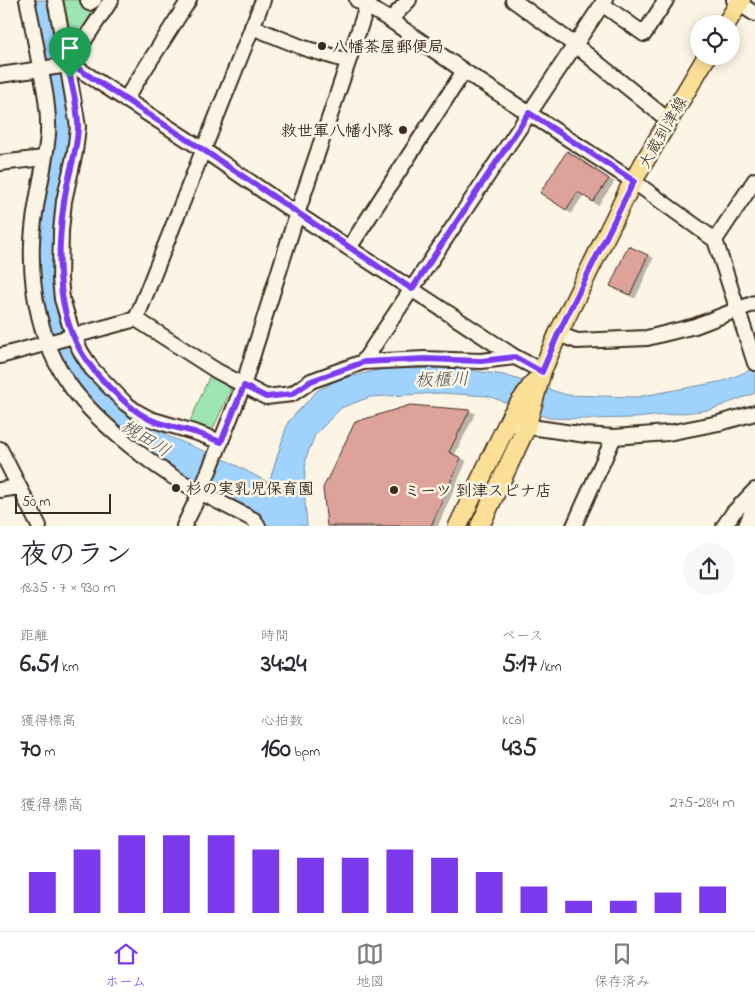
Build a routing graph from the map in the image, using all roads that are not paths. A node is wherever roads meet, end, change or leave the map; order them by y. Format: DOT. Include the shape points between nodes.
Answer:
graph roads {
  1 [pos="27,0"];
  2 [pos="55,0"];
  3 [pos="88,0"];
  4 [pos="94,0"];
  5 [pos="111,0"];
  6 [pos="189,0"];
  7 [pos="263,0"];
  8 [pos="409,0"];
  9 [pos="513,0"];
  10 [pos="666,0"];
  11 [pos="738,1"];
  12 [pos="364,2"];
  13 [pos="603,2"];
  14 [pos="755,14"];
  15 [pos="731,15"];
  16 [pos="390,20"];
  17 [pos="252,27"];
  18 [pos="575,45"];
  19 [pos="348,61"];
  20 [pos="68,65"];
  21 [pos="702,65"];
  22 [pos="41,69"];
  23 [pos="464,71"];
  24 [pos="0,75"];
  25 [pos="125,100"];
  26 [pos="529,113"];
  27 [pos="668,120"];
  28 [pos="202,149"];
  29 [pos="44,158"];
  30 [pos="0,163"];
  31 [pos="755,180"];
  32 [pos="634,181"];
  33 [pos="297,214"];
  34 [pos="715,240"];
  35 [pos="349,248"];
  36 [pos="412,289"];
  37 [pos="755,303"];
  38 [pos="739,309"];
  39 [pos="136,319"];
  40 [pos="558,334"];
  41 [pos="73,335"];
  42 [pos="48,343"];
  43 [pos="0,356"];
  44 [pos="515,357"];
  45 [pos="364,362"];
  46 [pos="755,362"];
  47 [pos="542,372"];
  48 [pos="244,386"];
  49 [pos="755,413"];
  50 [pos="509,419"];
  51 [pos="528,423"];
  52 [pos="614,437"];
  53 [pos="220,446"];
  54 [pos="0,449"];
  55 [pos="18,487"];
  56 [pos="0,490"];
  57 [pos="755,490"];
  58 [pos="201,491"];
  59 [pos="755,504"];
  60 [pos="38,526"];
  61 [pos="184,526"];
  62 [pos="258,526"];
  63 [pos="458,526"];
  64 [pos="480,526"];
  65 [pos="574,526"];
  66 [pos="724,526"];
  67 [pos="746,526"];
  1 -- 22 [label="street"];
  2 -- 20 [label="street"];
  3 -- 4 [label="street" via="89,3"];
  5 -- 20 [label="street"];
  6 -- 25 [label="street"];
  7 -- 17 [label="street"];
  8 -- 16 [label="street"];
  9 -- 18 [label="street"];
  10 -- 13 [label="street" via="644,34"];
  11 -- 14 [label="street"];
  11 -- 15 [label="main road"];
  12 -- 16 [label="street"];
  12 -- 19 [label="street"];
  13 -- 18 [label="street"];
  16 -- 23 [label="street"];
  17 -- 19 [label="street"];
  17 -- 28 [label="street"];
  18 -- 26 [label="street"];
  18 -- 27 [label="street"];
  19 -- 33 [label="street"];
  20 -- 22 [label="street"];
  20 -- 25 [label="street"];
  20 -- 41 [label="street" via="78,127 60,231 60,279 62,299"];
  21 -- 27 [label="main road, 大蔵到津線"];
  22 -- 24 [label="street"];
  22 -- 29 [label="street" via="48,108"];
  23 -- 26 [label="street"];
  23 -- 35 [label="street"];
  25 -- 28 [label="street"];
  26 -- 32 [label="street"];
  26 -- 36 [label="street"];
  27 -- 32 [label="main road, 大蔵到津線"];
  28 -- 33 [label="street"];
  28 -- 39 [label="street"];
  29 -- 30 [label="street"];
  29 -- 42 [label="street" via="32,244 34,286"];
  31 -- 34 [label="street"];
  32 -- 34 [label="street"];
  32 -- 40 [label="main road, 大蔵到津線"];
  33 -- 35 [label="street"];
  33 -- 48 [label="street"];
  34 -- 38 [label="street"];
  35 -- 36 [label="street"];
  36 -- 44 [label="street"];
  36 -- 45 [label="street"];
  37 -- 38 [label="street"];
  38 -- 40 [label="street" via="695,326 648,338 577,341"];
  38 -- 46 [label="street"];
  39 -- 41 [label="street"];
  39 -- 48 [label="street"];
  40 -- 47 [label="main road, 大蔵到津線"];
  41 -- 42 [label="street"];
  41 -- 53 [label="street" via="92,369 137,412 197,433"];
  42 -- 43 [label="street"];
  42 -- 58 [label="street" via="69,384 97,415 131,446"];
  44 -- 45 [label="street" via="481,361"];
  44 -- 47 [label="street"];
  45 -- 48 [label="street" via="311,381 292,394 266,397"];
  47 -- 50 [label="main road, 大蔵到津線"];
  47 -- 51 [label="main road, 大蔵到津線"];
  48 -- 53 [label="street"];
  49 -- 52 [label="street" via="668,433"];
  50 -- 51 [label="street"];
  50 -- 63 [label="main road, 大蔵到津線"];
  51 -- 52 [label="street" via="586,435"];
  51 -- 64 [label="main road, 大蔵到津線"];
  52 -- 65 [label="street"];
  53 -- 58 [label="street"];
  54 -- 55 [label="street"];
  55 -- 56 [label="street"];
  55 -- 60 [label="street"];
  57 -- 66 [label="street"];
  58 -- 61 [label="street"];
  58 -- 62 [label="street" via="254,520"];
  59 -- 67 [label="street"];
}
